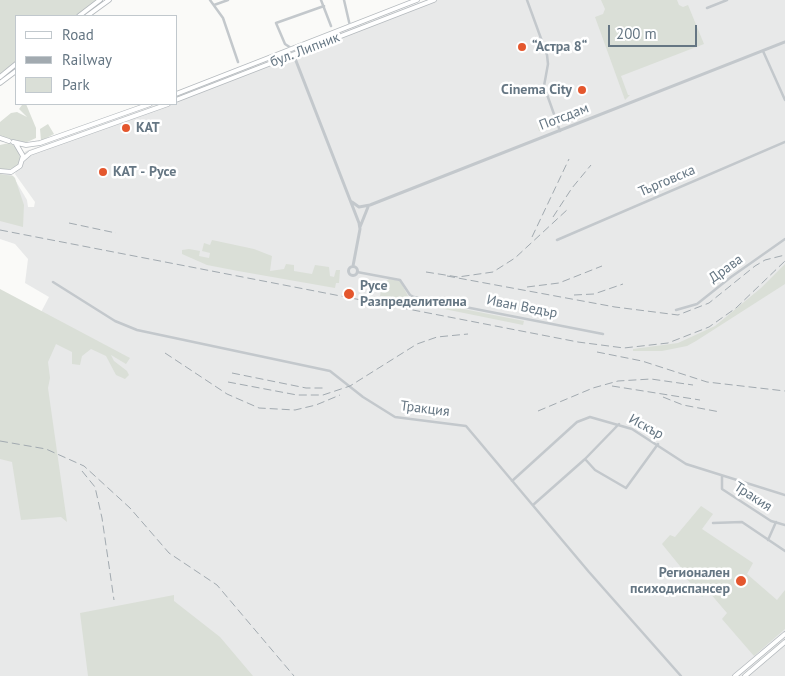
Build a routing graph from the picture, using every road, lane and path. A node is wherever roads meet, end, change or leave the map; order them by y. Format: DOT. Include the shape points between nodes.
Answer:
graph roads {
  1 [pos="100,0"];
  2 [pos="108,0"];
  3 [pos="210,0"];
  4 [pos="228,0"];
  5 [pos="322,0"];
  6 [pos="344,0"];
  7 [pos="418,0"];
  8 [pos="434,0"];
  9 [pos="527,0"];
  10 [pos="727,0"];
  11 [pos="214,5"];
  12 [pos="324,6"];
  13 [pos="707,8"];
  14 [pos="79,15"];
  15 [pos="88,15"];
  16 [pos="331,26"];
  17 [pos="350,26"];
  18 [pos="785,42"];
  19 [pos="292,48"];
  20 [pos="763,51"];
  21 [pos="294,54"];
  22 [pos="238,62"];
  23 [pos="15,65"];
  24 [pos="15,72"];
  25 [pos="0,77"];
  26 [pos="0,83"];
  27 [pos="178,93"];
  28 [pos="178,99"];
  29 [pos="785,100"];
  30 [pos="148,105"];
  31 [pos="152,105"];
  32 [pos="165,105"];
  33 [pos="154,109"];
  34 [pos="560,131"];
  35 [pos="0,138"];
  36 [pos="11,142"];
  37 [pos="785,142"];
  38 [pos="0,143"];
  39 [pos="22,160"];
  40 [pos="0,171"];
  41 [pos="352,202"];
  42 [pos="370,205"];
  43 [pos="360,229"];
  44 [pos="785,239"];
  45 [pos="557,240"];
  46 [pos="353,266"];
  47 [pos="357,272"];
  48 [pos="53,282"];
  49 [pos="676,310"];
  50 [pos="603,334"];
  51 [pos="618,424"];
  52 [pos="658,444"];
  53 [pos="585,459"];
  54 [pos="722,476"];
  55 [pos="512,481"];
  56 [pos="785,495"];
  57 [pos="533,505"];
  58 [pos="776,522"];
  59 [pos="713,523"];
  60 [pos="785,525"];
  61 [pos="768,540"];
  62 [pos="785,551"];
  63 [pos="785,634"];
  64 [pos="785,642"];
  65 [pos="681,676"];
  66 [pos="735,676"];
  67 [pos="745,676"];
  1 -- 14 [label="main road"];
  2 -- 15 [label="main road"];
  3 -- 11 [label="street"];
  4 -- 11 [label="street"];
  5 -- 12 [label="street"];
  6 -- 17 [label="street"];
  7 -- 17 [label="main road, бул. Липник"];
  8 -- 21 [label="main road, бул. Липник"];
  9 -- 34 [label="street" via="548,55 544,86"];
  10 -- 13 [label="street"];
  11 -- 22 [label="street" via="223,18"];
  12 -- 16 [label="street"];
  12 -- 19 [label="street" via="276,24 285,44"];
  17 -- 19 [label="main road, бул. Липник"];
  18 -- 20 [label="street, Потсдам"];
  19 -- 21 [label="street"];
  19 -- 27 [label="main road, бул. Липник"];
  20 -- 29 [label="street"];
  20 -- 34 [label="street, Потсдам"];
  21 -- 28 [label="main road, бул. Липник"];
  21 -- 41 [label="street"];
  23 -- 25 [label="main road"];
  24 -- 26 [label="main road"];
  30 -- 36 [label="main road" via="40,143"];
  31 -- 33 [label="main road"];
  32 -- 33 [label="main road"];
  33 -- 39 [label="main road" via="30,153"];
  34 -- 42 [label="street, Потсдам"];
  35 -- 36 [label="main road"];
  36 -- 38 [label="main road"];
  36 -- 39 [label="main road" via="20,148"];
  37 -- 45 [label="street, Търговска"];
  39 -- 40 [label="main road" via="14,171"];
  41 -- 42 [label="street" via="360,207"];
  41 -- 43 [label="street"];
  42 -- 43 [label="street" via="364,212"];
  43 -- 46 [label="street"];
  44 -- 49 [label="street, Драва" via="697,304"];
  46 -- 47 [label="street"];
  46 -- 47 [label="street" via="349,268 349,274 353,276"];
  47 -- 50 [label="street, Иван Ведър" via="402,281 414,297"];
  48 -- 55 [label="street, Тракция" via="115,321 138,330 330,371 395,417 466,426"];
  51 -- 52 [label="street, Искър"];
  51 -- 53 [label="street"];
  51 -- 55 [label="street, Искър" via="590,417 577,422"];
  52 -- 53 [label="street" via="626,488 595,470"];
  52 -- 54 [label="street, Искър" via="686,464"];
  53 -- 57 [label="street"];
  54 -- 56 [label="street, Искър"];
  54 -- 58 [label="street, Тракия" via="722,489"];
  55 -- 57 [label="street, Тракция"];
  57 -- 65 [label="street, Тракция"];
  58 -- 60 [label="street, Тракия"];
  58 -- 61 [label="street"];
  59 -- 61 [label="street" via="742,522"];
  61 -- 62 [label="street"];
  63 -- 66 [label="main road"];
  64 -- 67 [label="main road"];
}
